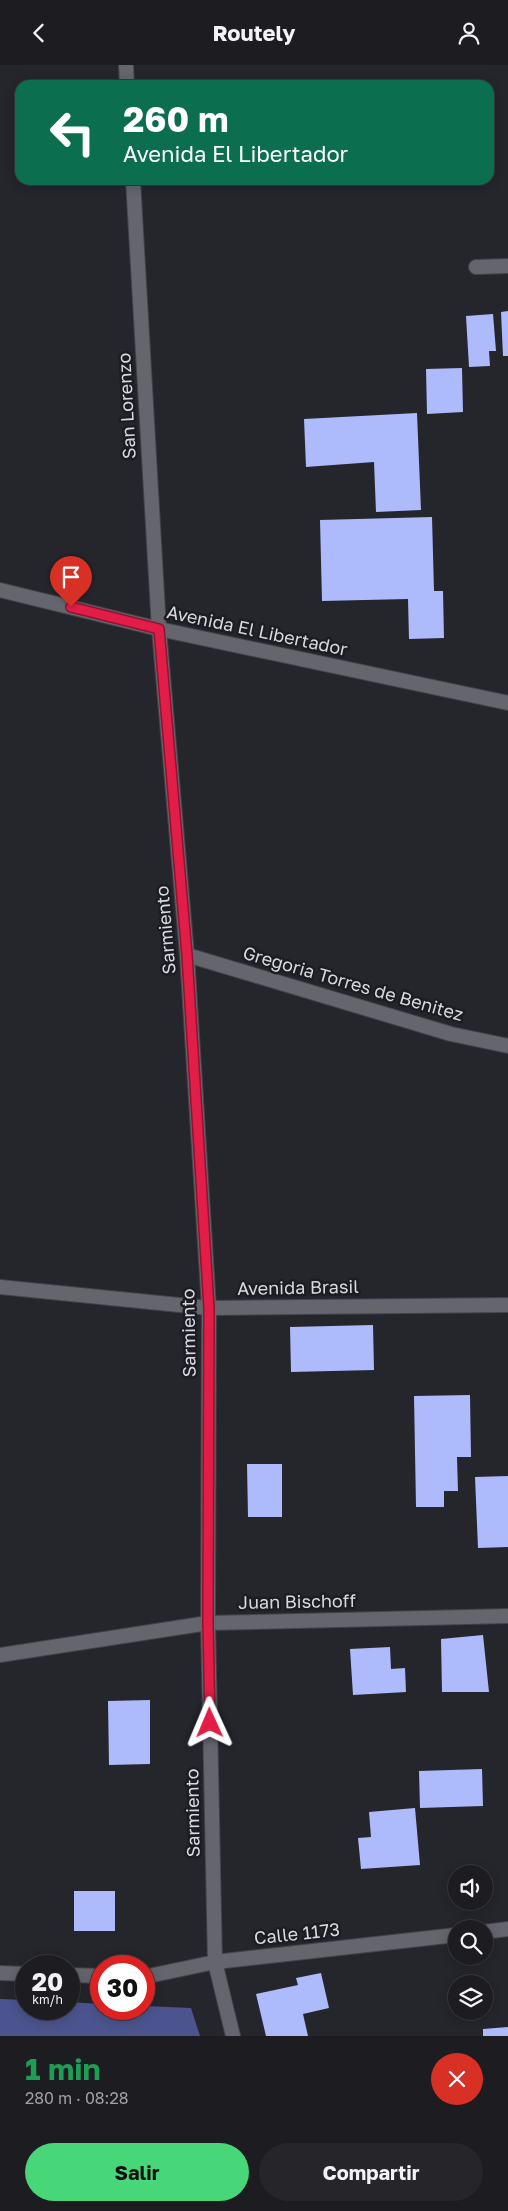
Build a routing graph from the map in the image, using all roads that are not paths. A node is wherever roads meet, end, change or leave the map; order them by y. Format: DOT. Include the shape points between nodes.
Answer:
graph roads {
  1 [pos="126,65"];
  2 [pos="127,80"];
  3 [pos="133,185"];
  4 [pos="508,266"];
  5 [pos="476,267"];
  6 [pos="0,590"];
  7 [pos="159,629"];
  8 [pos="508,703"];
  9 [pos="187,955"];
  10 [pos="508,1046"];
  11 [pos="0,1287"];
  12 [pos="508,1305"];
  13 [pos="209,1308"];
  14 [pos="508,1615"];
  15 [pos="208,1623"];
  16 [pos="0,1655"];
  17 [pos="508,1929"];
  18 [pos="493,1931"];
  19 [pos="448,1936"];
  20 [pos="215,1962"];
  21 [pos="0,1973"];
  22 [pos="15,1974"];
  23 [pos="155,1975"];
  24 [pos="233,2036"];
  1 -- 2 [label="street"];
  3 -- 7 [label="street, San Lorenzo"];
  4 -- 5 [label="street"];
  6 -- 7 [label="street, Avenida El Libertador"];
  7 -- 8 [label="street, Avenida El Libertador"];
  7 -- 9 [label="street, Sarmiento"];
  9 -- 10 [label="street, Gregoria Torres de Benitez" via="451,1034"];
  9 -- 13 [label="street, Sarmiento"];
  11 -- 13 [label="street, Avenida Brasil"];
  12 -- 13 [label="street, Avenida Brasil"];
  13 -- 15 [label="street, Sarmiento"];
  14 -- 15 [label="street, Juan Bischoff"];
  15 -- 16 [label="street, Juan Bischoff"];
  15 -- 20 [label="street, Sarmiento"];
  17 -- 18 [label="street"];
  19 -- 20 [label="street, Calle 1173"];
  20 -- 23 [label="street, Calle 1173"];
  20 -- 24 [label="street, Sarmiento"];
  21 -- 22 [label="street"];
}
